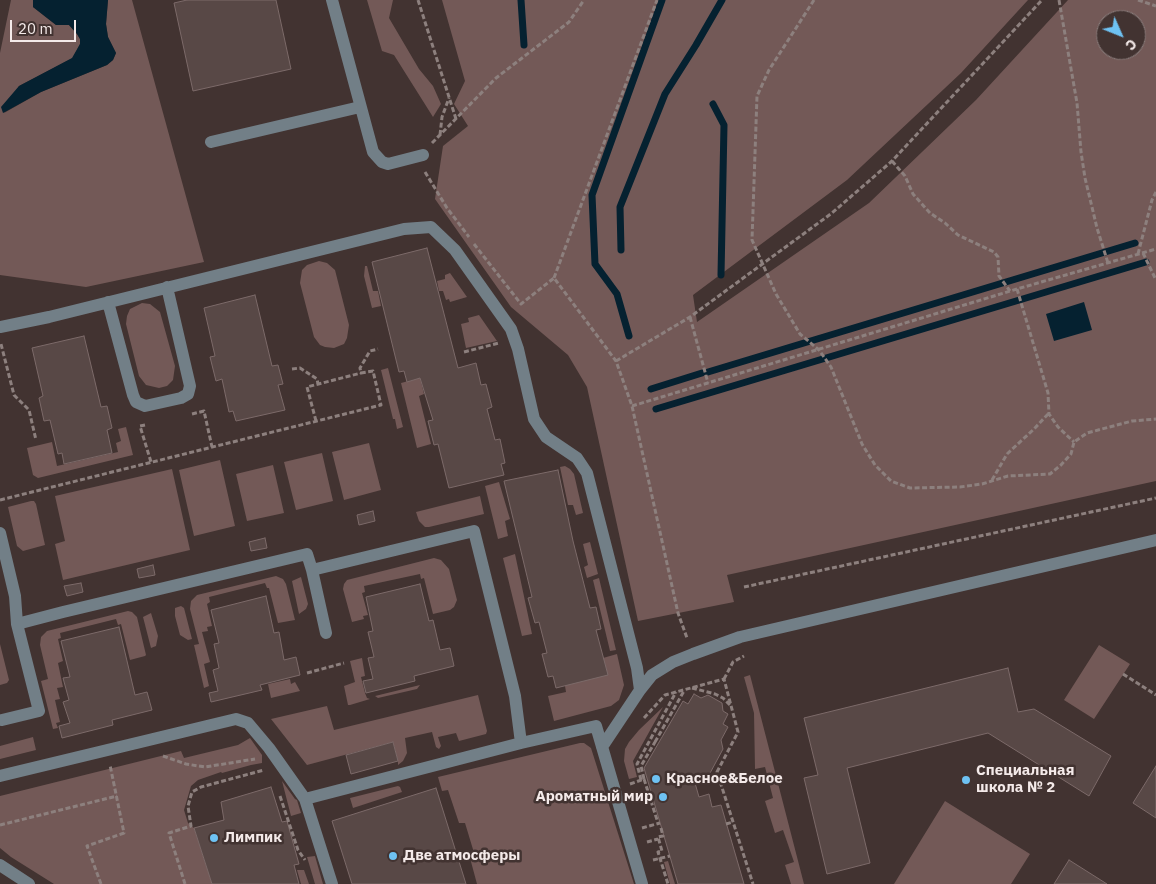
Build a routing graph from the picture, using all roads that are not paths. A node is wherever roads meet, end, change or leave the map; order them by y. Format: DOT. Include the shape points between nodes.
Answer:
graph roads {
  1 [pos="332,0"];
  2 [pos="360,108"];
  3 [pos="211,142"];
  4 [pos="423,154"];
  5 [pos="167,287"];
  6 [pos="108,302"];
  7 [pos="0,327"];
  8 [pos="0,533"];
  9 [pos="1156,540"];
  10 [pos="312,570"];
  11 [pos="17,624"];
  12 [pos="326,633"];
  13 [pos="640,690"];
  14 [pos="2,720"];
  15 [pos="521,743"];
  16 [pos="602,747"];
  17 [pos="0,776"];
  18 [pos="305,800"];
  19 [pos="0,865"];
  20 [pos="29,884"];
  21 [pos="332,884"];
  22 [pos="642,884"];
  1 -- 2 [label="lane"];
  2 -- 3 [label="lane"];
  2 -- 4 [label="lane" via="372,152 382,162 393,163"];
  5 -- 6 [label="lane"];
  5 -- 6 [label="lane" via="190,386 188,394 181,398 144,406 136,402"];
  5 -- 13 [label="lane" via="404,229 431,227 455,250 510,329 518,349 534,419 546,437 577,458 587,473"];
  6 -- 7 [label="lane"];
  8 -- 11 [label="lane" via="15,596"];
  9 -- 13 [label="lane" via="740,637 673,662 652,675"];
  10 -- 11 [label="lane" via="307,554"];
  10 -- 12 [label="lane"];
  10 -- 15 [label="lane" via="474,531 515,696"];
  11 -- 14 [label="lane" via="39,711"];
  13 -- 16 [label="lane"];
  15 -- 16 [label="lane" via="596,726"];
  15 -- 18 [label="lane"];
  16 -- 22 [label="lane"];
  17 -- 18 [label="lane" via="236,719 248,723"];
  18 -- 21 [label="lane"];
  19 -- 20 [label="lane"];
}
